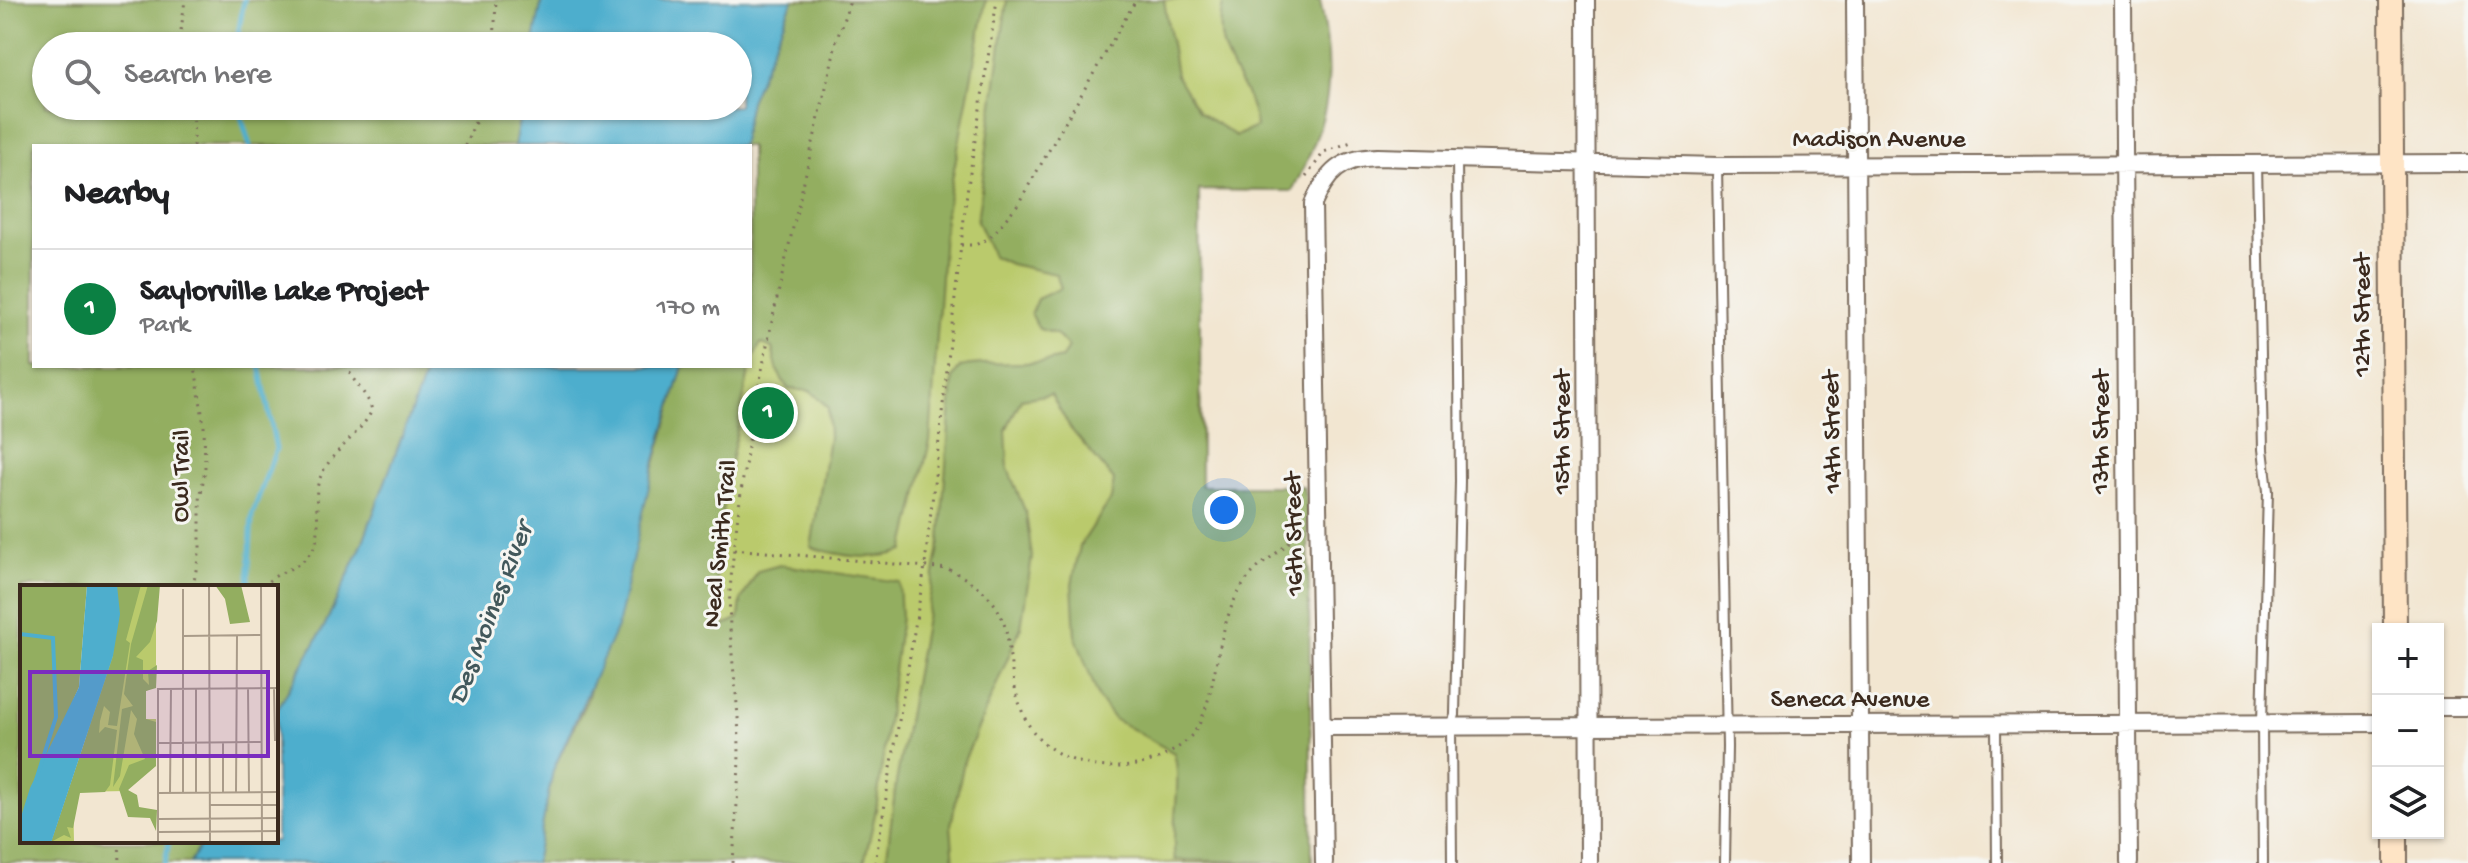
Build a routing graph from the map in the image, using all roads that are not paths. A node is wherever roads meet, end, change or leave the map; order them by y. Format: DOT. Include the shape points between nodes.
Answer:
graph roads {
  1 [pos="1586,0"];
  2 [pos="1855,0"];
  3 [pos="2123,0"];
  4 [pos="2391,0"];
  5 [pos="1457,158"];
  6 [pos="1587,163"];
  7 [pos="2391,163"];
  8 [pos="2468,163"];
  9 [pos="2124,164"];
  10 [pos="2257,164"];
  11 [pos="1855,165"];
  12 [pos="1717,166"];
  13 [pos="1313,204"];
  14 [pos="2395,623"];
  15 [pos="2444,707"];
  16 [pos="2468,707"];
  17 [pos="2262,723"];
  18 [pos="2372,723"];
  19 [pos="1996,724"];
  20 [pos="2129,724"];
  21 [pos="1725,725"];
  22 [pos="1860,725"];
  23 [pos="1451,726"];
  24 [pos="1589,726"];
  25 [pos="1323,727"];
  26 [pos="2396,839"];
  27 [pos="1324,863"];
  28 [pos="1452,863"];
  29 [pos="1589,863"];
  30 [pos="1725,863"];
  31 [pos="1861,863"];
  32 [pos="1997,863"];
  33 [pos="2129,863"];
  34 [pos="2263,863"];
  35 [pos="2396,863"];
  1 -- 6 [label="street, 15th Street"];
  2 -- 11 [label="street, 14th Street"];
  3 -- 9 [label="street, 13th Street"];
  4 -- 7 [label="main road, 12th Street"];
  5 -- 6 [label="street, Madison Avenue"];
  5 -- 13 [label="street, Madison Avenue" via="1359,158 1340,164 1325,178"];
  5 -- 23 [label="lane" via="1460,481"];
  6 -- 12 [label="street, Madison Avenue"];
  6 -- 24 [label="street, 15th Street"];
  7 -- 8 [label="street, Madison Avenue"];
  7 -- 10 [label="street, Madison Avenue"];
  7 -- 14 [label="main road, 12th Street"];
  9 -- 10 [label="street, Madison Avenue"];
  9 -- 11 [label="street, Madison Avenue"];
  9 -- 20 [label="street, 13th Street"];
  10 -- 17 [label="lane" via="2268,491"];
  11 -- 12 [label="street, Madison Avenue"];
  11 -- 22 [label="street, 14th Street"];
  12 -- 21 [label="lane"];
  13 -- 25 [label="street, 16th Street"];
  15 -- 16 [label="street"];
  17 -- 18 [label="street, Seneca Avenue"];
  17 -- 20 [label="street, Seneca Avenue"];
  17 -- 34 [label="lane"];
  19 -- 20 [label="street, Seneca Avenue"];
  19 -- 22 [label="street, Seneca Avenue"];
  19 -- 32 [label="lane"];
  20 -- 33 [label="street, 13th Street"];
  21 -- 22 [label="street, Seneca Avenue"];
  21 -- 24 [label="street, Seneca Avenue"];
  21 -- 30 [label="lane"];
  22 -- 31 [label="street, 14th Street"];
  23 -- 24 [label="street, Seneca Avenue"];
  23 -- 25 [label="street, Seneca Avenue"];
  23 -- 28 [label="lane"];
  24 -- 29 [label="street, 15th Street"];
  25 -- 27 [label="street, 16th Street"];
  26 -- 35 [label="main road"];
}
